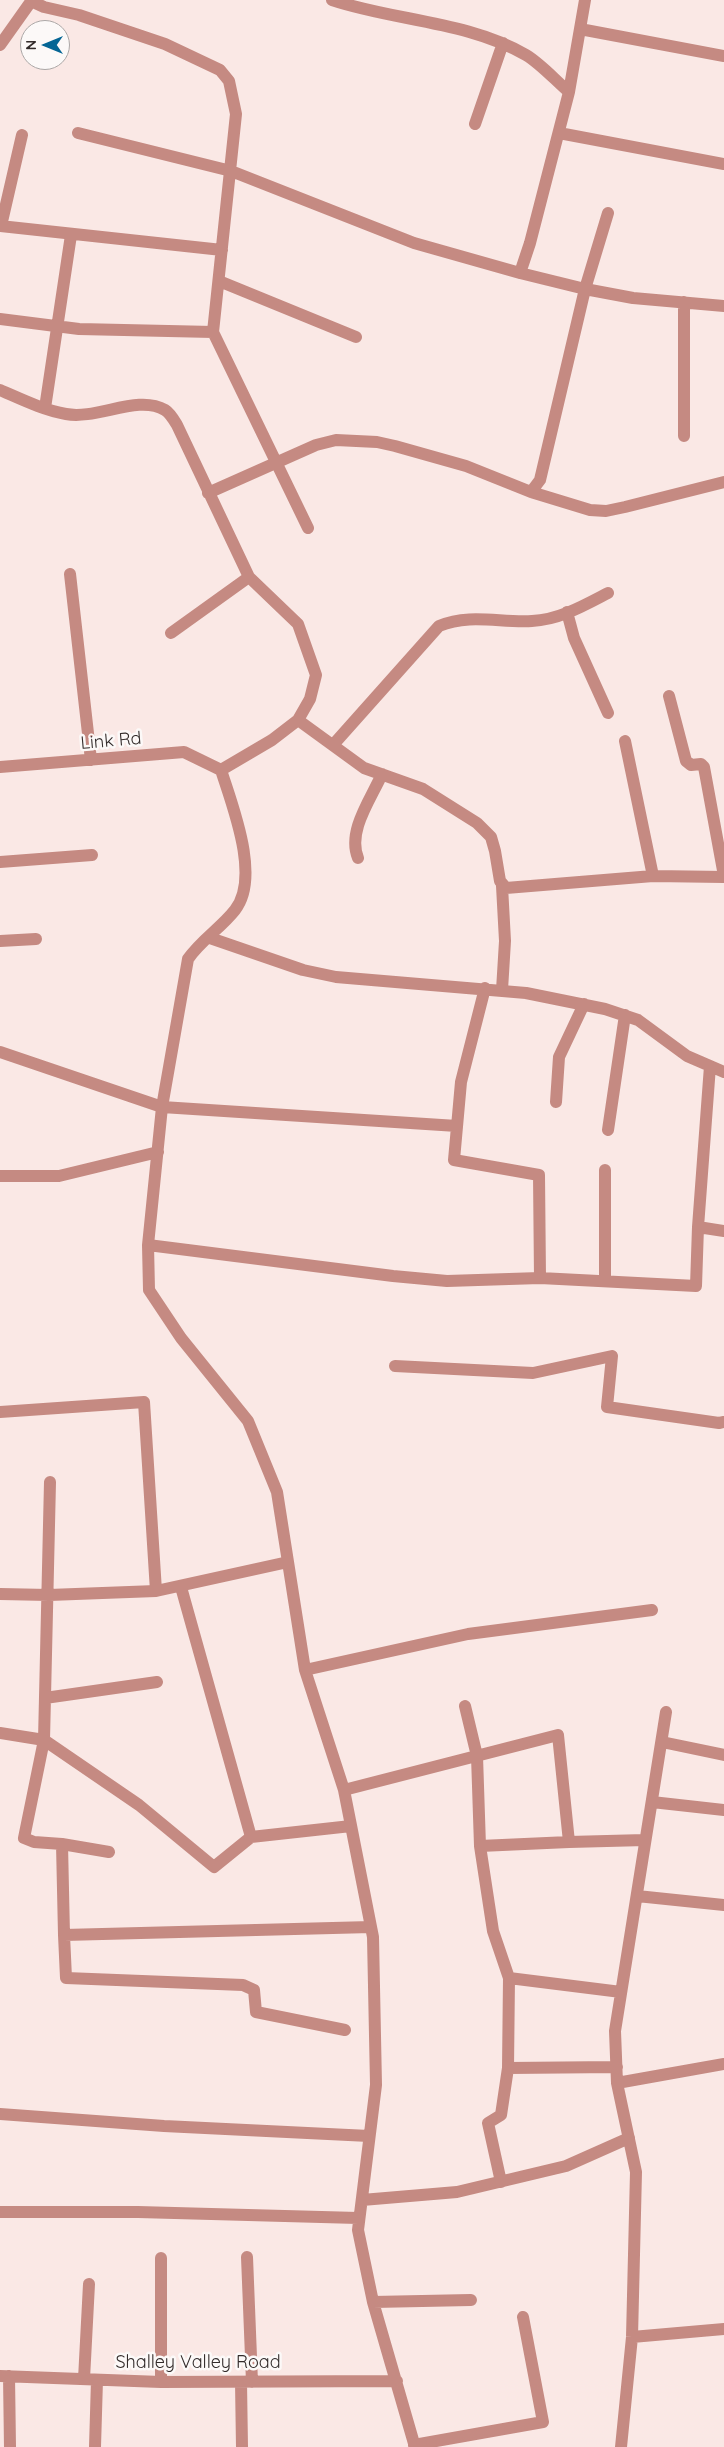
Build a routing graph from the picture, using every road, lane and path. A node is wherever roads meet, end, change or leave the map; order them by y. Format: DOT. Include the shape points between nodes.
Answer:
graph roads {
  1 [pos="31,0"];
  2 [pos="332,0"];
  3 [pos="585,0"];
  4 [pos="580,29"];
  5 [pos="503,44"];
  6 [pos="0,45"];
  7 [pos="724,56"];
  8 [pos="569,92"];
  9 [pos="474,124"];
  10 [pos="78,134"];
  11 [pos="558,134"];
  12 [pos="22,135"];
  13 [pos="724,164"];
  14 [pos="231,171"];
  15 [pos="608,213"];
  16 [pos="1,226"];
  17 [pos="71,235"];
  18 [pos="222,250"];
  19 [pos="520,272"];
  20 [pos="219,281"];
  21 [pos="585,289"];
  22 [pos="684,302"];
  23 [pos="724,306"];
  24 [pos="0,319"];
  25 [pos="58,327"];
  26 [pos="213,332"];
  27 [pos="356,337"];
  28 [pos="0,390"];
  29 [pos="45,408"];
  30 [pos="684,436"];
  31 [pos="275,463"];
  32 [pos="724,482"];
  33 [pos="531,492"];
  34 [pos="208,493"];
  35 [pos="308,528"];
  36 [pos="70,574"];
  37 [pos="248,577"];
  38 [pos="608,592"];
  39 [pos="568,612"];
  40 [pos="171,633"];
  41 [pos="669,696"];
  42 [pos="608,713"];
  43 [pos="298,720"];
  44 [pos="625,741"];
  45 [pos="332,745"];
  46 [pos="91,760"];
  47 [pos="0,768"];
  48 [pos="221,770"];
  49 [pos="382,774"];
  50 [pos="92,855"];
  51 [pos="358,858"];
  52 [pos="0,862"];
  53 [pos="653,876"];
  54 [pos="724,876"];
  55 [pos="502,886"];
  56 [pos="210,938"];
  57 [pos="36,939"];
  58 [pos="0,941"];
  59 [pos="485,988"];
  60 [pos="502,990"];
  61 [pos="584,1004"];
  62 [pos="625,1016"];
  63 [pos="0,1052"];
  64 [pos="710,1066"];
  65 [pos="724,1072"];
  66 [pos="556,1102"];
  67 [pos="162,1107"];
  68 [pos="457,1126"];
  69 [pos="608,1130"];
  70 [pos="158,1152"];
  71 [pos="605,1170"];
  72 [pos="0,1176"];
  73 [pos="698,1227"];
  74 [pos="724,1231"];
  75 [pos="148,1244"];
  76 [pos="540,1278"];
  77 [pos="605,1280"];
  78 [pos="395,1366"];
  79 [pos="0,1412"];
  80 [pos="724,1422"];
  81 [pos="50,1482"];
  82 [pos="288,1562"];
  83 [pos="181,1587"];
  84 [pos="156,1591"];
  85 [pos="0,1594"];
  86 [pos="49,1595"];
  87 [pos="652,1610"];
  88 [pos="305,1670"];
  89 [pos="157,1682"];
  90 [pos="45,1698"];
  91 [pos="465,1706"];
  92 [pos="666,1712"];
  93 [pos="0,1733"];
  94 [pos="44,1740"];
  95 [pos="662,1742"];
  96 [pos="724,1755"];
  97 [pos="477,1756"];
  98 [pos="344,1790"];
  99 [pos="652,1802"];
  100 [pos="724,1810"];
  101 [pos="351,1826"];
  102 [pos="252,1837"];
  103 [pos="646,1840"];
  104 [pos="569,1842"];
  105 [pos="62,1844"];
  106 [pos="480,1846"];
  107 [pos="108,1852"];
  108 [pos="636,1896"];
  109 [pos="724,1906"];
  110 [pos="371,1927"];
  111 [pos="64,1935"];
  112 [pos="509,1978"];
  113 [pos="621,1992"];
  114 [pos="345,2030"];
  115 [pos="724,2064"];
  116 [pos="617,2067"];
  117 [pos="508,2068"];
  118 [pos="618,2083"];
  119 [pos="0,2114"];
  120 [pos="369,2136"];
  121 [pos="629,2138"];
  122 [pos="501,2182"];
  123 [pos="362,2200"];
  124 [pos="0,2212"];
  125 [pos="358,2218"];
  126 [pos="247,2257"];
  127 [pos="161,2258"];
  128 [pos="89,2284"];
  129 [pos="471,2300"];
  130 [pos="373,2302"];
  131 [pos="523,2317"];
  132 [pos="724,2329"];
  133 [pos="632,2337"];
  134 [pos="5,2376"];
  135 [pos="90,2380"];
  136 [pos="396,2381"];
  137 [pos="161,2382"];
  138 [pos="246,2382"];
  139 [pos="415,2446"];
  140 [pos="10,2447"];
  141 [pos="95,2447"];
  142 [pos="242,2447"];
  143 [pos="621,2447"];
  1 -- 6 [label="street"];
  1 -- 14 [label="street" via="44,7 79,15 165,44 220,70 229,81 236,114"];
  2 -- 5 [label="street" via="469,31"];
  3 -- 4 [label="street"];
  4 -- 7 [label="street"];
  4 -- 8 [label="street"];
  5 -- 8 [label="street" via="527,56"];
  5 -- 9 [label="street"];
  8 -- 11 [label="street"];
  10 -- 14 [label="street"];
  11 -- 13 [label="street"];
  11 -- 19 [label="street"];
  12 -- 16 [label="street"];
  14 -- 18 [label="street"];
  14 -- 19 [label="street" via="407,241"];
  15 -- 21 [label="street"];
  16 -- 17 [label="street"];
  17 -- 18 [label="street"];
  17 -- 25 [label="street"];
  18 -- 20 [label="street"];
  19 -- 21 [label="street"];
  20 -- 26 [label="street"];
  20 -- 27 [label="street"];
  21 -- 22 [label="street" via="633,298"];
  21 -- 33 [label="street" via="540,480"];
  22 -- 23 [label="street"];
  22 -- 30 [label="street"];
  24 -- 25 [label="street"];
  25 -- 26 [label="street"];
  25 -- 29 [label="street"];
  26 -- 31 [label="street"];
  28 -- 29 [label="street"];
  29 -- 34 [label="street" via="67,415 101,414 138,405 153,405 167,411 177,425"];
  31 -- 33 [label="street" via="336,440 377,442 466,466"];
  31 -- 34 [label="street"];
  31 -- 35 [label="street"];
  32 -- 33 [label="street" via="606,510 575,506"];
  34 -- 37 [label="street"];
  36 -- 46 [label="street"];
  37 -- 40 [label="street"];
  37 -- 43 [label="street" via="298,624 316,675 310,699"];
  38 -- 39 [label="street"];
  39 -- 42 [label="street" via="574,638"];
  39 -- 45 [label="street" via="532,621 473,618 439,626"];
  41 -- 54 [label="street" via="686,761 704,767"];
  43 -- 45 [label="street"];
  43 -- 48 [label="street" via="272,740"];
  44 -- 53 [label="street"];
  45 -- 49 [label="street" via="364,768"];
  46 -- 47 [label="street, Link Rd"];
  46 -- 48 [label="street, Link Rd" via="184,752"];
  48 -- 56 [label="street" via="240,829 245,888 235,910"];
  49 -- 51 [label="street" via="354,836"];
  49 -- 55 [label="street" via="423,789 477,823 491,837"];
  50 -- 52 [label="street"];
  53 -- 54 [label="street"];
  53 -- 55 [label="street"];
  55 -- 60 [label="street" via="505,941"];
  56 -- 59 [label="street" via="295,968 336,977"];
  56 -- 67 [label="street" via="197,946 188,959"];
  57 -- 58 [label="street"];
  59 -- 60 [label="street"];
  59 -- 68 [label="street" via="462,1082"];
  60 -- 61 [label="street"];
  61 -- 62 [label="street"];
  61 -- 66 [label="street" via="559,1057"];
  62 -- 64 [label="street" via="638,1020 687,1056"];
  62 -- 69 [label="street"];
  63 -- 67 [label="street"];
  64 -- 65 [label="street"];
  64 -- 73 [label="street"];
  67 -- 68 [label="street"];
  67 -- 70 [label="street"];
  68 -- 76 [label="street" via="454,1160 540,1175"];
  70 -- 72 [label="street" via="59,1176"];
  70 -- 75 [label="street"];
  71 -- 77 [label="street"];
  73 -- 74 [label="street"];
  73 -- 77 [label="street" via="696,1286"];
  75 -- 76 [label="street" via="447,1281"];
  75 -- 82 [label="street" via="149,1290 181,1338 248,1421 277,1492"];
  76 -- 77 [label="street"];
  78 -- 80 [label="street" via="533,1373 612,1356 607,1406 719,1424"];
  79 -- 84 [label="street" via="144,1402"];
  81 -- 86 [label="street"];
  82 -- 83 [label="street"];
  82 -- 88 [label="street"];
  83 -- 84 [label="street"];
  83 -- 102 [label="street"];
  84 -- 86 [label="street"];
  85 -- 86 [label="street"];
  86 -- 90 [label="street"];
  87 -- 88 [label="street" via="468,1634"];
  88 -- 98 [label="street"];
  89 -- 90 [label="street"];
  90 -- 94 [label="street"];
  91 -- 97 [label="street"];
  92 -- 95 [label="street"];
  93 -- 94 [label="street"];
  94 -- 102 [label="street" via="139,1804 214,1867"];
  94 -- 105 [label="street" via="24,1838"];
  95 -- 96 [label="street"];
  95 -- 99 [label="street"];
  97 -- 98 [label="street"];
  97 -- 104 [label="street" via="558,1734"];
  97 -- 106 [label="street"];
  98 -- 101 [label="street"];
  99 -- 100 [label="street"];
  99 -- 103 [label="street"];
  101 -- 102 [label="street"];
  101 -- 110 [label="street"];
  103 -- 104 [label="street"];
  103 -- 108 [label="street"];
  104 -- 106 [label="street"];
  105 -- 107 [label="street"];
  105 -- 111 [label="street"];
  106 -- 112 [label="street" via="493,1931"];
  108 -- 109 [label="street"];
  108 -- 113 [label="street"];
  110 -- 111 [label="street"];
  110 -- 120 [label="street" via="376,2085"];
  111 -- 114 [label="street" via="66,1978 243,1985 254,1990 256,2012"];
  112 -- 113 [label="street"];
  112 -- 117 [label="street"];
  113 -- 116 [label="street" via="615,2031"];
  115 -- 118 [label="street"];
  116 -- 117 [label="street"];
  116 -- 118 [label="street"];
  117 -- 122 [label="street" via="501,2115 488,2123"];
  118 -- 121 [label="street"];
  119 -- 120 [label="street"];
  120 -- 123 [label="street"];
  121 -- 122 [label="street" via="566,2166"];
  121 -- 133 [label="street" via="636,2172"];
  122 -- 123 [label="street" via="457,2192"];
  123 -- 125 [label="street"];
  124 -- 125 [label="street"];
  125 -- 130 [label="street"];
  126 -- 138 [label="street"];
  127 -- 137 [label="street"];
  128 -- 135 [label="street"];
  129 -- 130 [label="street"];
  130 -- 136 [label="street"];
  131 -- 139 [label="street" via="543,2422"];
  132 -- 133 [label="street"];
  133 -- 143 [label="street"];
  134 -- 135 [label="street, Shalley Valley Road"];
  134 -- 140 [label="street"];
  135 -- 137 [label="street, Shalley Valley Road"];
  135 -- 141 [label="street"];
  136 -- 138 [label="street, Shalley Valley Road"];
  136 -- 139 [label="street"];
  137 -- 138 [label="street, Shalley Valley Road"];
  138 -- 142 [label="street"];
}
